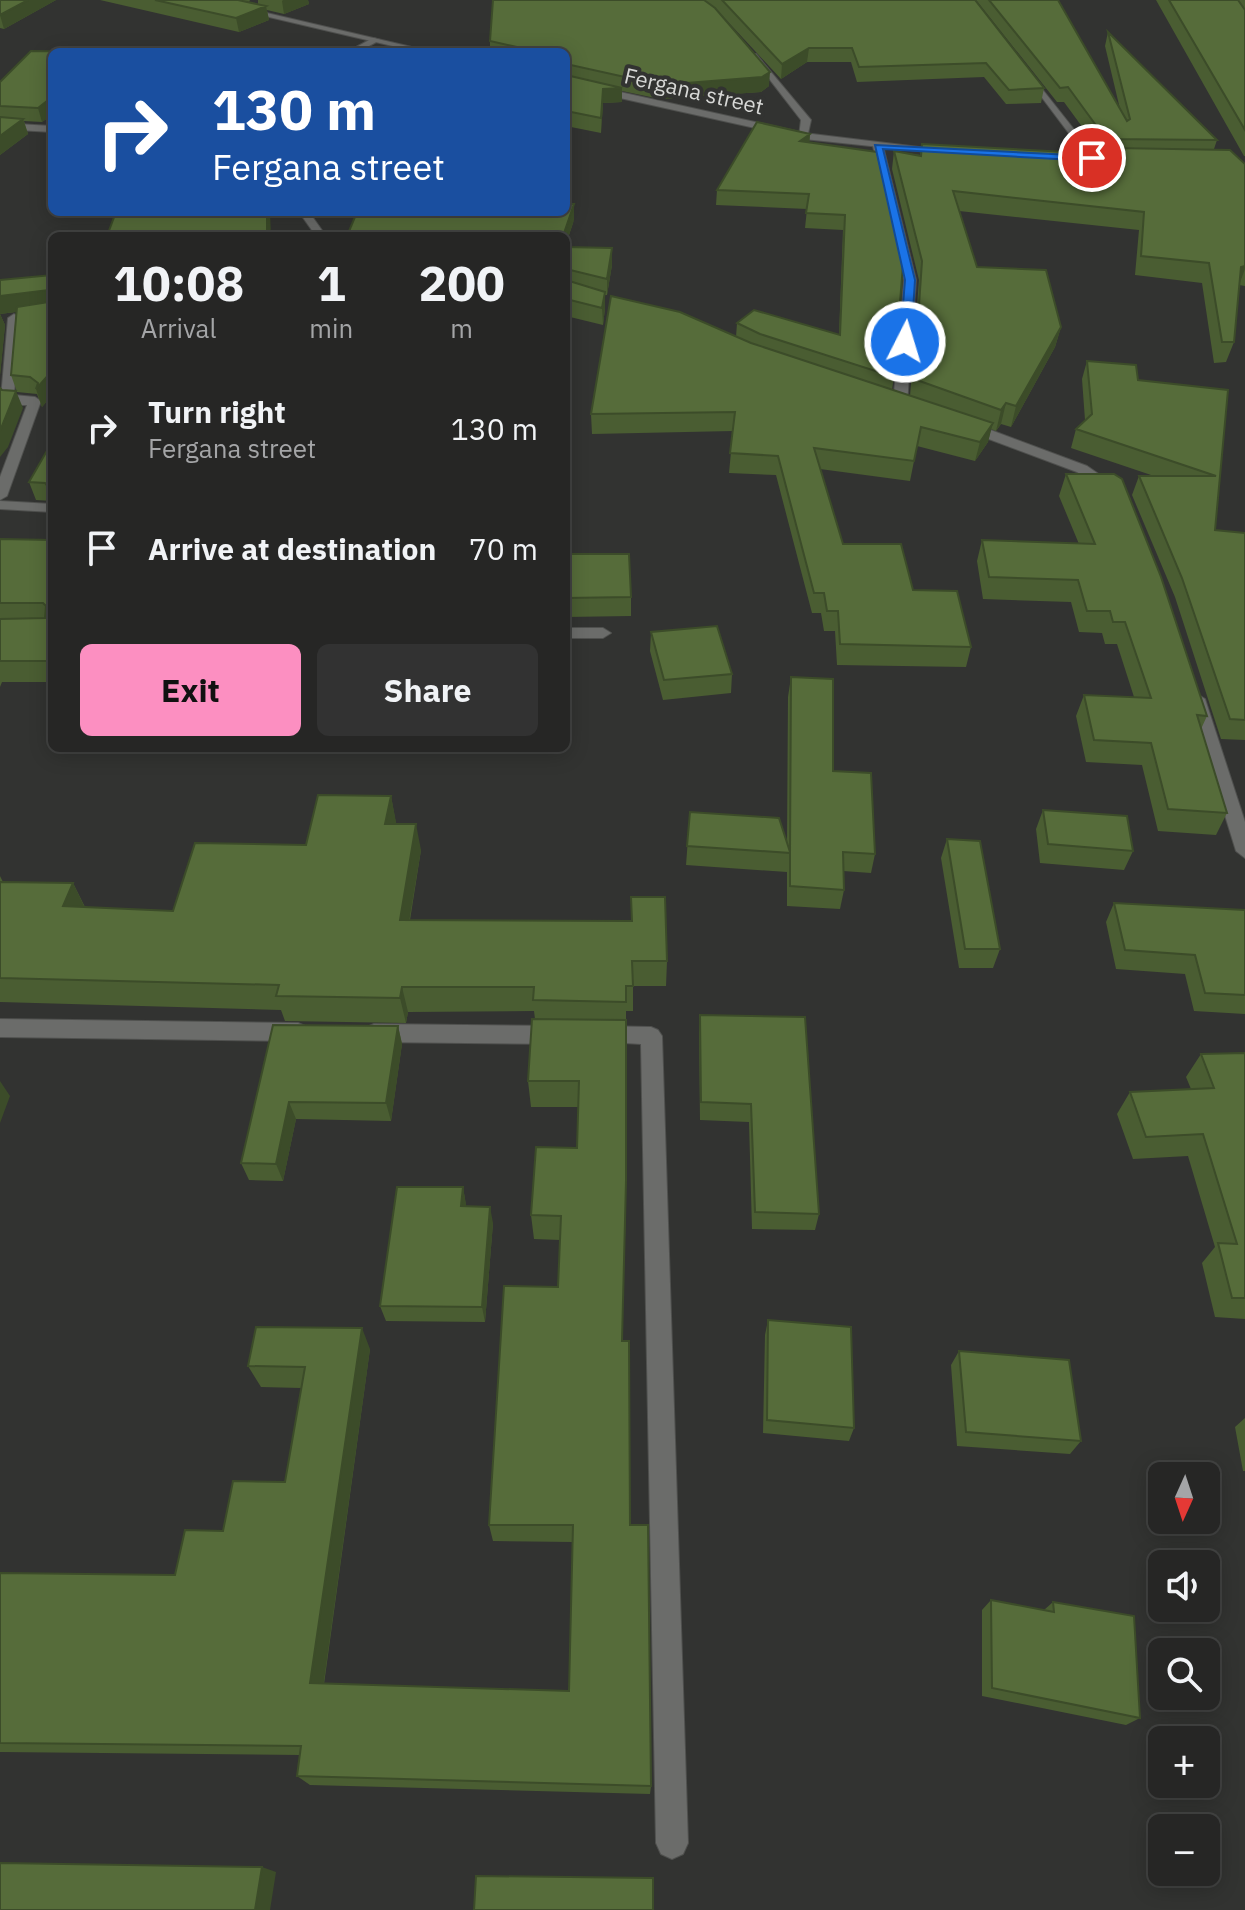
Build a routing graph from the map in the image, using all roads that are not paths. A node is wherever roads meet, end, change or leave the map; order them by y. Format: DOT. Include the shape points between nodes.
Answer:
graph roads {
  1 [pos="201,0"];
  2 [pos="258,0"];
  3 [pos="248,11"];
  4 [pos="376,40"];
  5 [pos="359,48"];
  6 [pos="411,48"];
  7 [pos="748,51"];
  8 [pos="1017,63"];
  9 [pos="570,84"];
  10 [pos="0,126"];
  11 [pos="48,129"];
  12 [pos="804,136"];
  13 [pos="878,146"];
  14 [pos="957,152"];
  15 [pos="1078,158"];
  16 [pos="1092,158"];
  17 [pos="1107,159"];
  18 [pos="14,318"];
  19 [pos="900,404"];
  20 [pos="950,420"];
  21 [pos="0,496"];
  22 [pos="1123,496"];
  23 [pos="0,505"];
  24 [pos="48,508"];
  25 [pos="570,633"];
  26 [pos="603,633"];
  27 [pos="1193,687"];
  28 [pos="1245,851"];
  29 [pos="0,1028"];
  30 [pos="318,1032"];
  31 [pos="349,1032"];
  32 [pos="672,1843"];
  1 -- 3 [label="street"];
  2 -- 3 [label="street"];
  3 -- 4 [label="street"];
  4 -- 5 [label="street"];
  4 -- 6 [label="street"];
  7 -- 12 [label="street" via="806,120"];
  8 -- 16 [label="street"];
  9 -- 12 [label="street, Fergana street"];
  10 -- 11 [label="street"];
  12 -- 13 [label="street, Fergana street"];
  13 -- 14 [label="street, Fergana street"];
  13 -- 19 [label="street" via="910,280"];
  15 -- 16 [label="street"];
  16 -- 17 [label="street"];
  18 -- 21 [label="street" via="7,397 35,401"];
  20 -- 22 [label="street" via="1082,469"];
  23 -- 24 [label="street"];
  25 -- 26 [label="street"];
  27 -- 28 [label="street"];
  29 -- 30 [label="street"];
  31 -- 32 [label="street" via="651,1036"];
}
